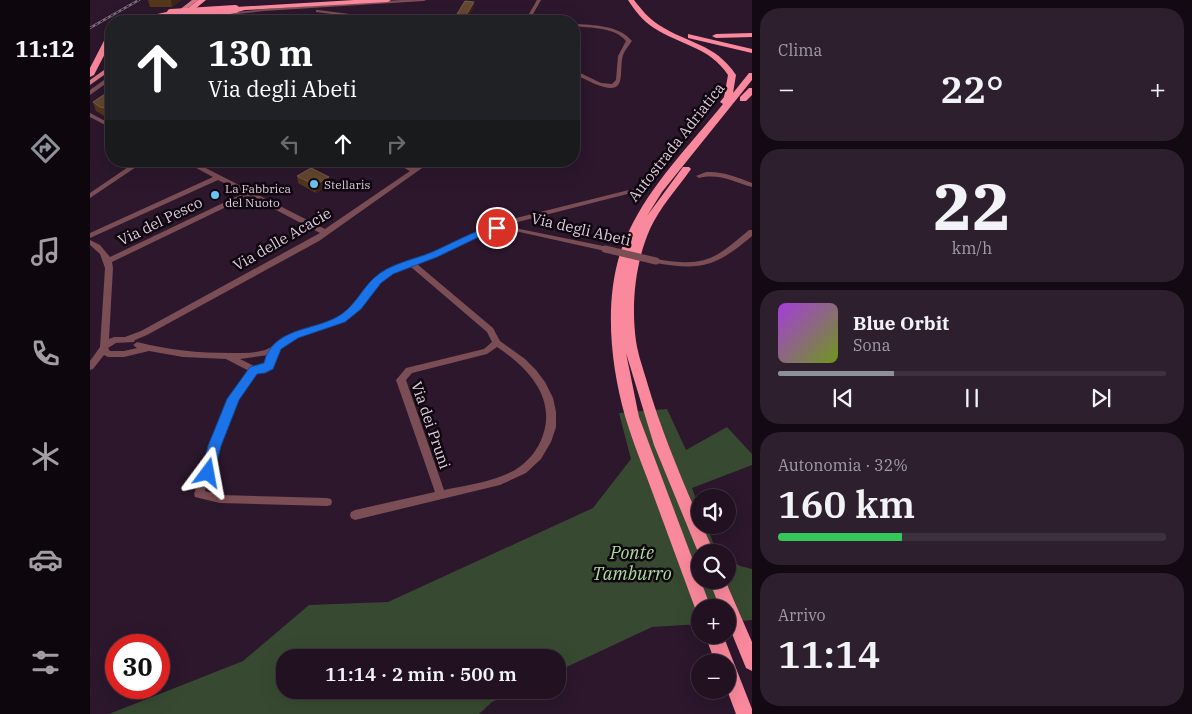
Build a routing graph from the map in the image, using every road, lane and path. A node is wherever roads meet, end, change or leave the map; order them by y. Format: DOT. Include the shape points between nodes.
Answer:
graph roads {
  1 [pos="195,0"];
  2 [pos="203,0"];
  3 [pos="248,0"];
  4 [pos="362,0"];
  5 [pos="388,0"];
  6 [pos="424,0"];
  7 [pos="539,0"];
  8 [pos="630,0"];
  9 [pos="635,0"];
  10 [pos="337,2"];
  11 [pos="260,8"];
  12 [pos="290,8"];
  13 [pos="235,9"];
  14 [pos="161,15"];
  15 [pos="176,15"];
  16 [pos="181,15"];
  17 [pos="228,15"];
  18 [pos="231,15"];
  19 [pos="354,15"];
  20 [pos="532,15"];
  21 [pos="644,15"];
  22 [pos="580,26"];
  23 [pos="752,35"];
  24 [pos="105,46"];
  25 [pos="752,50"];
  26 [pos="105,74"];
  27 [pos="90,75"];
  28 [pos="580,75"];
  29 [pos="752,75"];
  30 [pos="105,76"];
  31 [pos="90,83"];
  32 [pos="752,89"];
  33 [pos="90,93"];
  34 [pos="90,115"];
  35 [pos="105,123"];
  36 [pos="683,160"];
  37 [pos="133,167"];
  38 [pos="198,167"];
  39 [pos="407,167"];
  40 [pos="421,167"];
  41 [pos="415,171"];
  42 [pos="699,176"];
  43 [pos="219,177"];
  44 [pos="752,185"];
  45 [pos="637,190"];
  46 [pos="250,193"];
  47 [pos="90,196"];
  48 [pos="506,228"];
  49 [pos="326,232"];
  50 [pos="752,232"];
  51 [pos="90,236"];
  52 [pos="90,242"];
  53 [pos="108,261"];
  54 [pos="411,263"];
  55 [pos="107,328"];
  56 [pos="144,333"];
  57 [pos="122,340"];
  58 [pos="497,343"];
  59 [pos="136,346"];
  60 [pos="104,348"];
  61 [pos="118,354"];
  62 [pos="268,355"];
  63 [pos="251,356"];
  64 [pos="225,357"];
  65 [pos="90,368"];
  66 [pos="251,368"];
  67 [pos="441,495"];
  68 [pos="328,502"];
  69 [pos="355,514"];
  70 [pos="703,544"];
  71 [pos="721,589"];
  72 [pos="700,599"];
  73 [pos="752,662"];
  74 [pos="736,691"];
  75 [pos="745,714"];
  1 -- 15 [label="main road"];
  2 -- 16 [label="highway"];
  3 -- 10 [label="highway"];
  4 -- 10 [label="highway"];
  5 -- 11 [label="highway"];
  6 -- 12 [label="street"];
  7 -- 20 [label="street"];
  8 -- 21 [label="highway"];
  9 -- 21 [label="highway"];
  10 -- 13 [label="highway"];
  11 -- 13 [label="highway"];
  11 -- 17 [label="highway"];
  12 -- 18 [label="street"];
  12 -- 19 [label="street"];
  13 -- 14 [label="highway, bridge"];
  21 -- 23 [label="highway" via="658,23 695,34"];
  21 -- 25 [label="highway" via="682,33"];
  21 -- 36 [label="highway" via="665,32 714,54 728,66 732,75 728,97"];
  22 -- 28 [label="street" via="616,32 629,39 619,60 620,80 617,84 599,84"];
  24 -- 27 [label="highway"];
  26 -- 31 [label="main road"];
  29 -- 36 [label="highway, Autostrada Adriatica"];
  30 -- 33 [label="street"];
  32 -- 70 [label="highway, Autostrada Adriatica" via="680,177 648,224 632,272 629,299 630,343 648,411"];
  34 -- 35 [label="street"];
  36 -- 72 [label="highway, Autostrada Adriatica" via="645,210 628,246 621,277 618,348 632,417"];
  37 -- 47 [label="street"];
  38 -- 43 [label="street"];
  39 -- 41 [label="street"];
  40 -- 41 [label="street, Via delle Acacie"];
  41 -- 49 [label="street, Via delle Acacie"];
  42 -- 44 [label="street" via="719,174"];
  43 -- 46 [label="street"];
  43 -- 51 [label="street"];
  45 -- 48 [label="street" via="507,223"];
  46 -- 49 [label="street"];
  46 -- 53 [label="street, Via del Pesco"];
  48 -- 50 [label="street, Via degli Abeti, bridge" via="677,264 711,262 724,256"];
  48 -- 54 [label="street, Via degli Abeti" via="482,232"];
  49 -- 56 [label="street, Via delle Acacie"];
  52 -- 53 [label="street"];
  53 -- 55 [label="street"];
  54 -- 58 [label="street" via="490,330"];
  54 -- 62 [label="street, Via degli Abeti" via="383,276 353,311 341,319 294,335"];
  55 -- 57 [label="street" via="110,334"];
  55 -- 60 [label="street"];
  56 -- 57 [label="street, Via delle Acacie"];
  56 -- 59 [label="street, Via delle Acacie"];
  57 -- 59 [label="street"];
  57 -- 60 [label="street, Via delle Acacie" via="111,341"];
  58 -- 67 [label="street, Via dei Pruni" via="487,351 409,370 401,380"];
  58 -- 67 [label="street" via="526,365 546,389 552,422 548,437 542,451 518,473 489,484"];
  59 -- 61 [label="street" via="128,354"];
  59 -- 64 [label="street"];
  60 -- 61 [label="street" via="108,354"];
  60 -- 65 [label="street"];
  61 -- 65 [label="street"];
  62 -- 63 [label="street"];
  62 -- 66 [label="street, Via degli Abeti" via="271,362 268,367 261,370"];
  63 -- 64 [label="street"];
  63 -- 66 [label="street" via="247,361"];
  64 -- 66 [label="street"];
  66 -- 68 [label="street" via="233,399 216,440 199,494 220,499"];
  67 -- 69 [label="street"];
  71 -- 73 [label="highway"];
  74 -- 75 [label="highway"];
}
